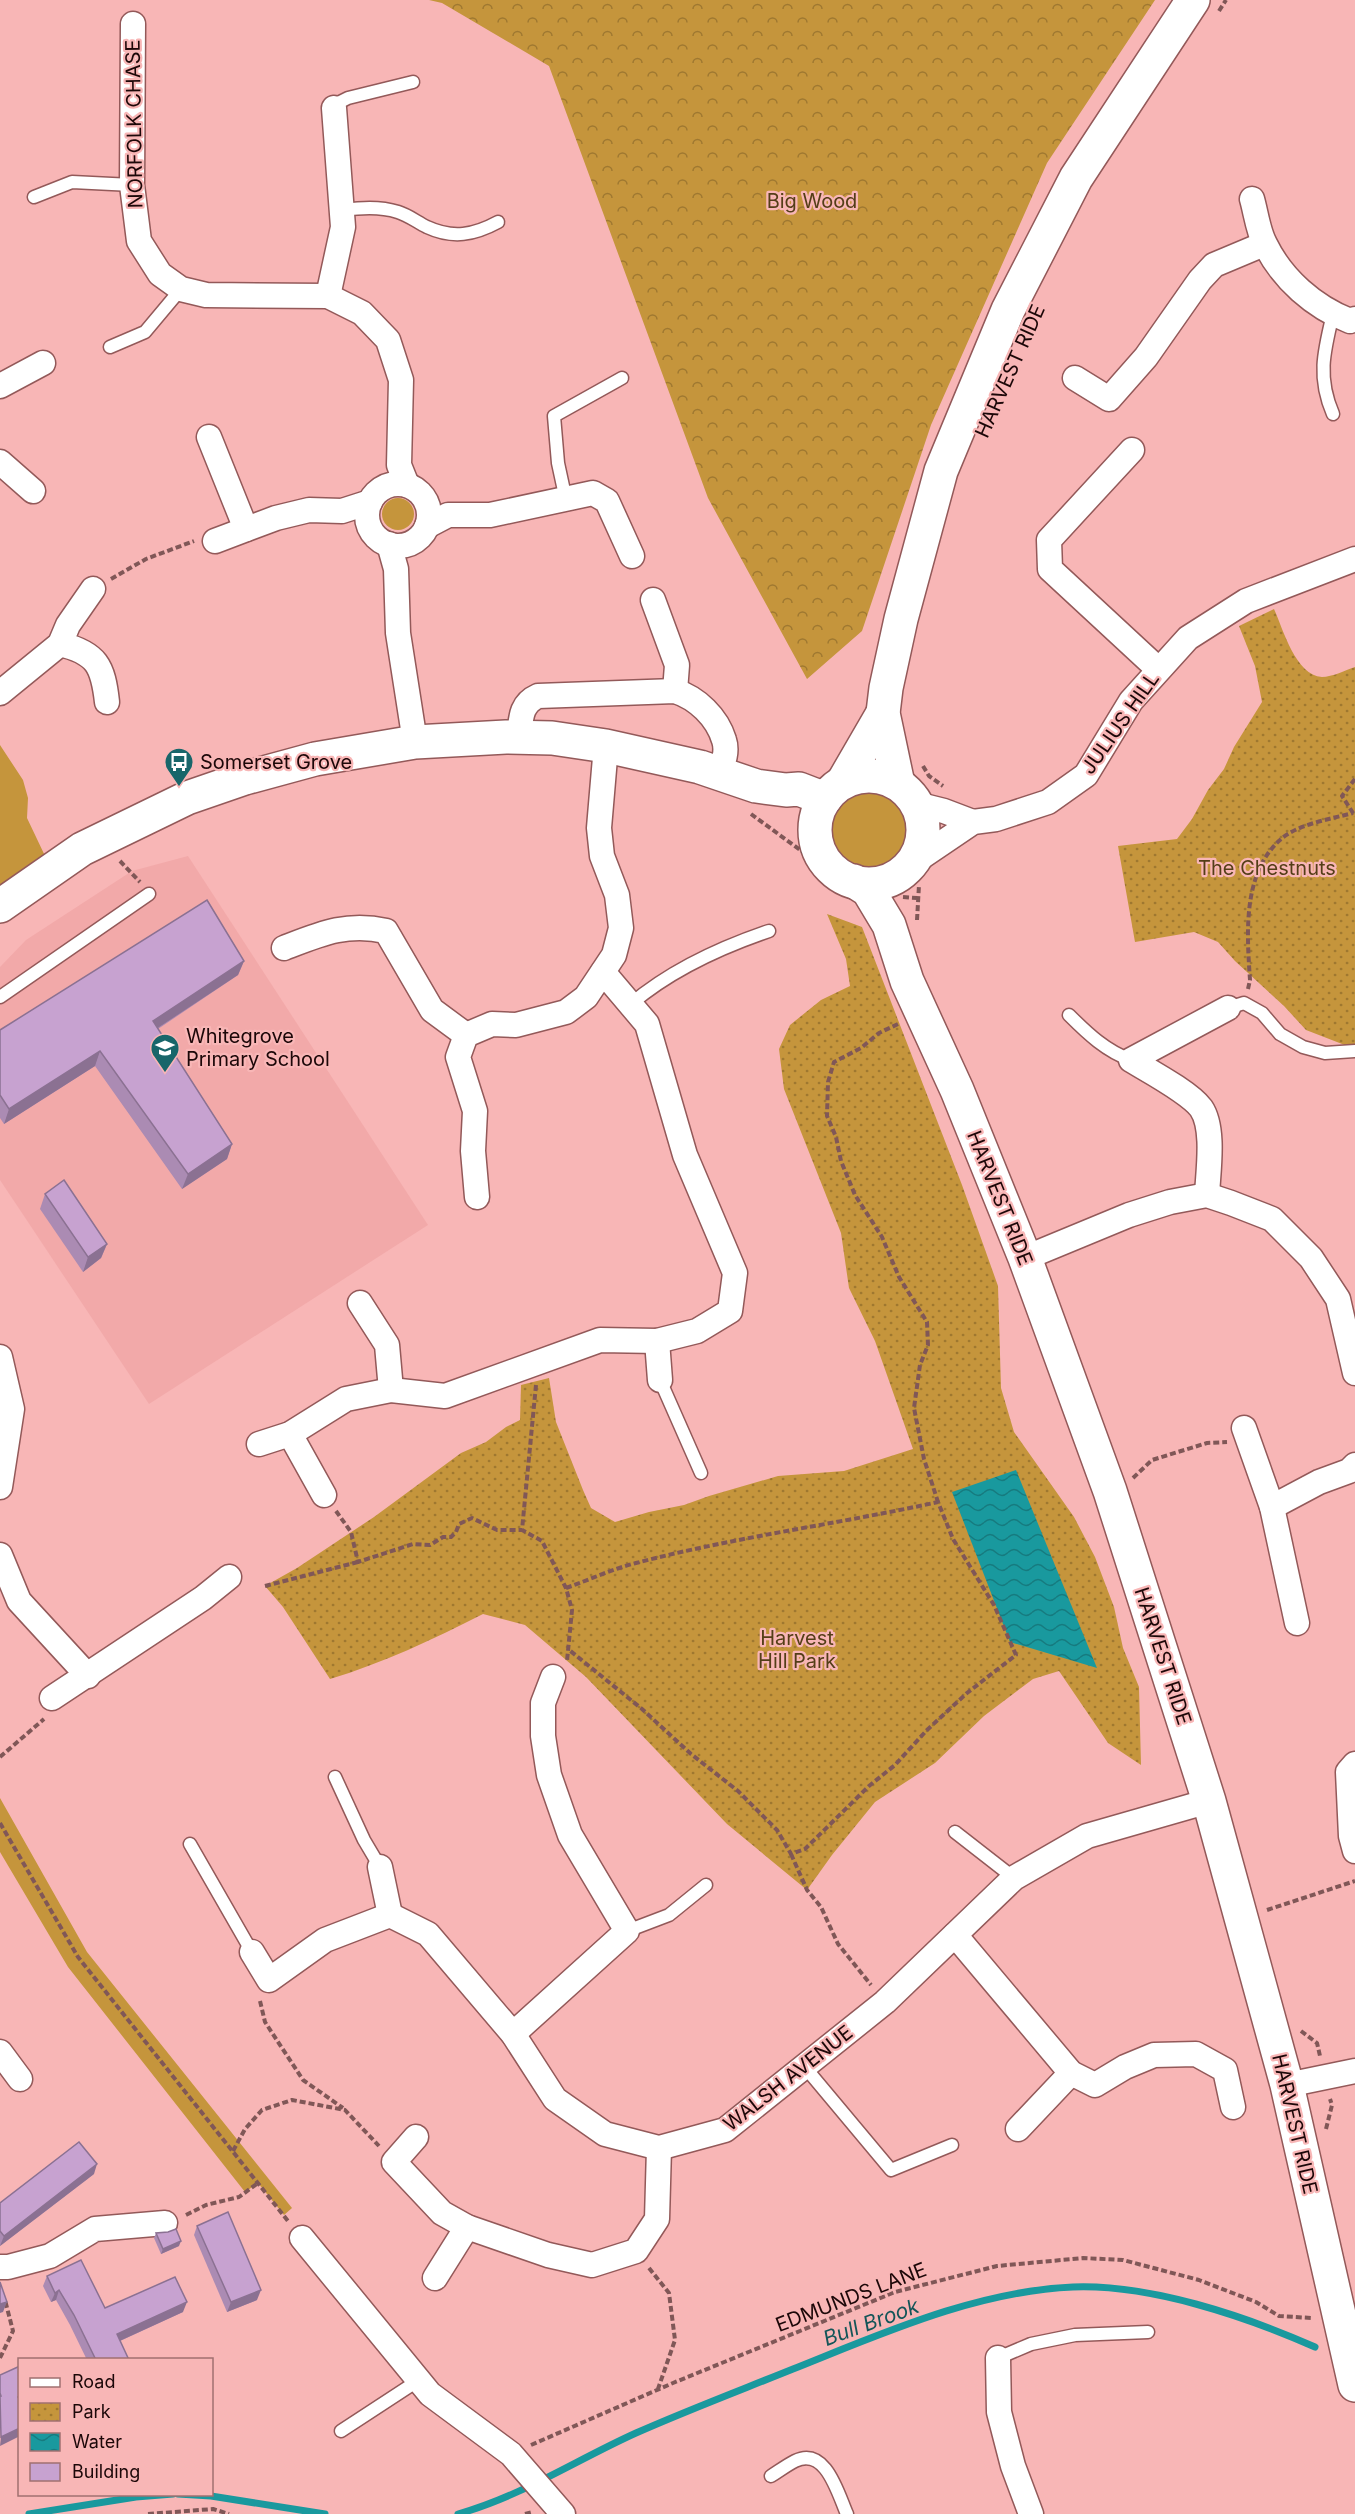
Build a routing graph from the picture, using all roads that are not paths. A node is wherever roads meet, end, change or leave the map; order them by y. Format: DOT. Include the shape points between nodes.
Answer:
graph roads {
  1 [pos="1204,10"];
  2 [pos="133,24"];
  3 [pos="413,82"];
  4 [pos="334,108"];
  5 [pos="132,185"];
  6 [pos="34,197"];
  7 [pos="1252,199"];
  8 [pos="341,210"];
  9 [pos="498,222"];
  10 [pos="1264,244"];
  11 [pos="181,289"];
  12 [pos="328,296"];
  13 [pos="1344,316"];
  14 [pos="110,347"];
  15 [pos="43,363"];
  16 [pos="622,378"];
  17 [pos="1075,378"];
  18 [pos="0,387"];
  19 [pos="1333,414"];
  20 [pos="209,437"];
  21 [pos="1132,450"];
  22 [pos="0,462"];
  23 [pos="399,478"];
  24 [pos="33,491"];
  25 [pos="566,500"];
  26 [pos="369,512"];
  27 [pos="427,515"];
  28 [pos="246,530"];
  29 [pos="215,541"];
  30 [pos="398,544"];
  31 [pos="632,556"];
  32 [pos="1355,559"];
  33 [pos="93,589"];
  34 [pos="653,600"];
  35 [pos="60,644"];
  36 [pos="1158,669"];
  37 [pos="675,691"];
  38 [pos="0,693"];
  39 [pos="107,702"];
  40 [pos="883,713"];
  41 [pos="519,737"];
  42 [pos="415,742"];
  43 [pos="606,746"];
  44 [pos="719,773"];
  45 [pos="911,783"];
  46 [pos="756,786"];
  47 [pos="834,790"];
  48 [pos="973,822"];
  49 [pos="816,840"];
  50 [pos="906,868"];
  51 [pos="843,880"];
  52 [pos="149,894"];
  53 [pos="0,906"];
  54 [pos="769,930"];
  55 [pos="285,948"];
  56 [pos="899,950"];
  57 [pos="603,972"];
  58 [pos="0,997"];
  59 [pos="631,1004"];
  60 [pos="1236,1006"];
  61 [pos="1069,1015"];
  62 [pos="466,1035"];
  63 [pos="1355,1051"];
  64 [pos="1131,1060"];
  65 [pos="1207,1196"];
  66 [pos="477,1197"];
  67 [pos="1025,1258"];
  68 [pos="1346,1296"];
  69 [pos="360,1303"];
  70 [pos="657,1341"];
  71 [pos="0,1357"];
  72 [pos="1355,1373"];
  73 [pos="660,1380"];
  74 [pos="391,1390"];
  75 [pos="291,1434"];
  76 [pos="1246,1434"];
  77 [pos="259,1444"];
  78 [pos="1355,1465"];
  79 [pos="701,1473"];
  80 [pos="0,1487"];
  81 [pos="324,1495"];
  82 [pos="1272,1507"];
  83 [pos="0,1555"];
  84 [pos="229,1577"];
  85 [pos="1297,1623"];
  86 [pos="87,1676"];
  87 [pos="553,1677"];
  88 [pos="52,1698"];
  89 [pos="1355,1764"];
  90 [pos="335,1776"];
  91 [pos="1209,1801"];
  92 [pos="956,1832"];
  93 [pos="190,1844"];
  94 [pos="1355,1851"];
  95 [pos="380,1867"];
  96 [pos="1014,1878"];
  97 [pos="706,1885"];
  98 [pos="390,1915"];
  99 [pos="627,1931"];
  100 [pos="956,1935"];
  101 [pos="252,1952"];
  102 [pos="513,2034"];
  103 [pos="0,2052"];
  104 [pos="804,2066"];
  105 [pos="1355,2071"];
  106 [pos="1071,2073"];
  107 [pos="20,2079"];
  108 [pos="1287,2085"];
  109 [pos="1233,2107"];
  110 [pos="1018,2129"];
  111 [pos="416,2137"];
  112 [pos="952,2145"];
  113 [pos="659,2148"];
  114 [pos="165,2223"];
  115 [pos="467,2227"];
  116 [pos="302,2238"];
  117 [pos="0,2267"];
  118 [pos="435,2278"];
  119 [pos="1148,2332"];
  120 [pos="998,2358"];
  121 [pos="419,2380"];
  122 [pos="1355,2385"];
  123 [pos="341,2431"];
  124 [pos="771,2476"];
  125 [pos="563,2514"];
  126 [pos="847,2514"];
  127 [pos="1031,2514"];
  1 -- 40 [label="street, HARVEST RIDE" via="1076,178 1008,310 941,471 901,619"];
  2 -- 5 [label="street, NORFOLK CHASE"];
  3 -- 4 [label="lane" via="348,98"];
  4 -- 8 [label="street"];
  5 -- 6 [label="lane" via="72,182"];
  5 -- 11 [label="street, NORFOLK CHASE" via="139,241 160,274"];
  7 -- 10 [label="street"];
  8 -- 9 [label="lane" via="390,210 452,235 468,235"];
  8 -- 12 [label="street" via="343,227"];
  10 -- 13 [label="street" via="1294,285"];
  10 -- 17 [label="street" via="1214,265 1146,357 1108,399"];
  11 -- 12 [label="street, NORFOLK CHASE" via="206,295"];
  11 -- 14 [label="lane" via="145,332"];
  12 -- 23 [label="street, NORFOLK CHASE" via="362,313 388,340 401,380"];
  13 -- 19 [label="lane" via="1322,369"];
  15 -- 18 [label="street"];
  16 -- 25 [label="lane" via="554,416"];
  20 -- 28 [label="street"];
  21 -- 36 [label="street" via="1049,540 1050,569"];
  22 -- 24 [label="street"];
  23 -- 26 [label="street" via="375,494"];
  23 -- 27 [label="street" via="416,489"];
  25 -- 27 [label="street" via="490,515"];
  25 -- 31 [label="street" via="593,494 607,501"];
  26 -- 28 [label="street" via="309,510"];
  26 -- 30 [label="street" via="372,532"];
  27 -- 30 [label="street" via="422,534"];
  28 -- 29 [label="street"];
  30 -- 42 [label="street" via="398,633"];
  32 -- 36 [label="street, JULIUS HILL" via="1246,601 1188,638"];
  33 -- 35 [label="street"];
  34 -- 37 [label="street" via="677,665"];
  35 -- 38 [label="street"];
  35 -- 39 [label="street" via="79,649 93,659 104,676"];
  36 -- 48 [label="street, JULIUS HILL" via="1131,701 1086,775 1048,802 996,819"];
  37 -- 41 [label="street" via="538,696 527,701 521,714"];
  37 -- 44 [label="street" via="705,708 725,741"];
  40 -- 45 [label="street, HARVEST RIDE"];
  40 -- 47 [label="street, HARVEST RIDE"];
  41 -- 42 [label="street"];
  41 -- 43 [label="street"];
  42 -- 53 [label="street" via="315,759 187,798 82,849"];
  43 -- 44 [label="street"];
  43 -- 57 [label="street" via="599,828 602,856 617,895 621,928 614,955"];
  44 -- 46 [label="street"];
  45 -- 47 [label="street" via="856,777"];
  45 -- 48 [label="street" via="944,811"];
  45 -- 50 [label="street" via="923,835 919,850"];
  46 -- 47 [label="street"];
  46 -- 49 [label="street" via="792,812"];
  47 -- 49 [label="street" via="817,818"];
  48 -- 50 [label="street, JULIUS HILL"];
  49 -- 51 [label="street" via="829,866"];
  50 -- 51 [label="street" via="887,881 871,884"];
  50 -- 56 [label="street, HARVEST RIDE"];
  51 -- 56 [label="street, HARVEST RIDE" via="868,891"];
  52 -- 58 [label="lane"];
  54 -- 59 [label="lane" via="729,945 654,984"];
  55 -- 62 [label="street" via="327,931 364,926 386,931 432,1010"];
  56 -- 67 [label="street, HARVEST RIDE" via="907,981"];
  57 -- 59 [label="street"];
  57 -- 62 [label="street" via="586,997 566,1012 516,1025 492,1024"];
  59 -- 70 [label="street" via="647,1024 685,1155 735,1273 730,1311 696,1331"];
  60 -- 63 [label="lane" via="1262,1013 1280,1034 1303,1047 1325,1053"];
  60 -- 64 [label="street"];
  61 -- 64 [label="lane" via="1115,1054"];
  62 -- 66 [label="street" via="458,1057 475,1111 472,1151"];
  64 -- 65 [label="street" via="1200,1108 1208,1124"];
  65 -- 67 [label="street" via="1129,1215"];
  65 -- 68 [label="street" via="1272,1220"];
  67 -- 91 [label="street, HARVEST RIDE" via="1110,1491"];
  68 -- 72 [label="street"];
  69 -- 74 [label="street" via="387,1345"];
  70 -- 73 [label="street"];
  70 -- 74 [label="street" via="600,1340 445,1396"];
  71 -- 80 [label="street" via="12,1409"];
  73 -- 79 [label="lane"];
  74 -- 75 [label="street" via="346,1399"];
  75 -- 77 [label="street"];
  75 -- 81 [label="street"];
  76 -- 82 [label="street"];
  78 -- 82 [label="street"];
  82 -- 85 [label="street"];
  83 -- 86 [label="street" via="19,1601"];
  84 -- 86 [label="street"];
  86 -- 88 [label="street"];
  87 -- 99 [label="street" via="543,1703 549,1775 570,1835"];
  89 -- 94 [label="street" via="1348,1772 1350,1836"];
  90 -- 95 [label="lane"];
  91 -- 96 [label="street, WALSH AVENUE" via="1087,1836"];
  91 -- 108 [label="street, HARVEST RIDE"];
  92 -- 96 [label="lane"];
  93 -- 101 [label="lane"];
  95 -- 98 [label="street"];
  96 -- 100 [label="street, WALSH AVENUE"];
  97 -- 99 [label="lane" via="669,1915"];
  98 -- 101 [label="street" via="325,1940 269,1980"];
  98 -- 102 [label="street, WALSH AVENUE" via="428,1934"];
  99 -- 102 [label="street"];
  100 -- 104 [label="street, WALSH AVENUE" via="885,2002"];
  100 -- 106 [label="street"];
  102 -- 113 [label="street, WALSH AVENUE" via="555,2099 605,2134"];
  103 -- 107 [label="street"];
  104 -- 112 [label="lane" via="891,2170"];
  104 -- 113 [label="street, WALSH AVENUE" via="725,2130"];
  105 -- 108 [label="street"];
  106 -- 109 [label="street" via="1095,2085 1154,2055 1196,2054 1225,2070"];
  106 -- 110 [label="street"];
  108 -- 122 [label="street, HARVEST RIDE"];
  111 -- 115 [label="street" via="394,2162 442,2213"];
  113 -- 115 [label="street" via="657,2219 636,2251 592,2265 548,2255"];
  114 -- 117 [label="street" via="95,2229 50,2256"];
  115 -- 118 [label="street"];
  116 -- 121 [label="street"];
  119 -- 120 [label="lane" via="1075,2335 1031,2344"];
  120 -- 127 [label="street" via="999,2412"];
  121 -- 123 [label="lane"];
  121 -- 125 [label="street" via="430,2394 511,2454"];
  124 -- 126 [label="lane" via="796,2460 817,2460 831,2476"];
}
